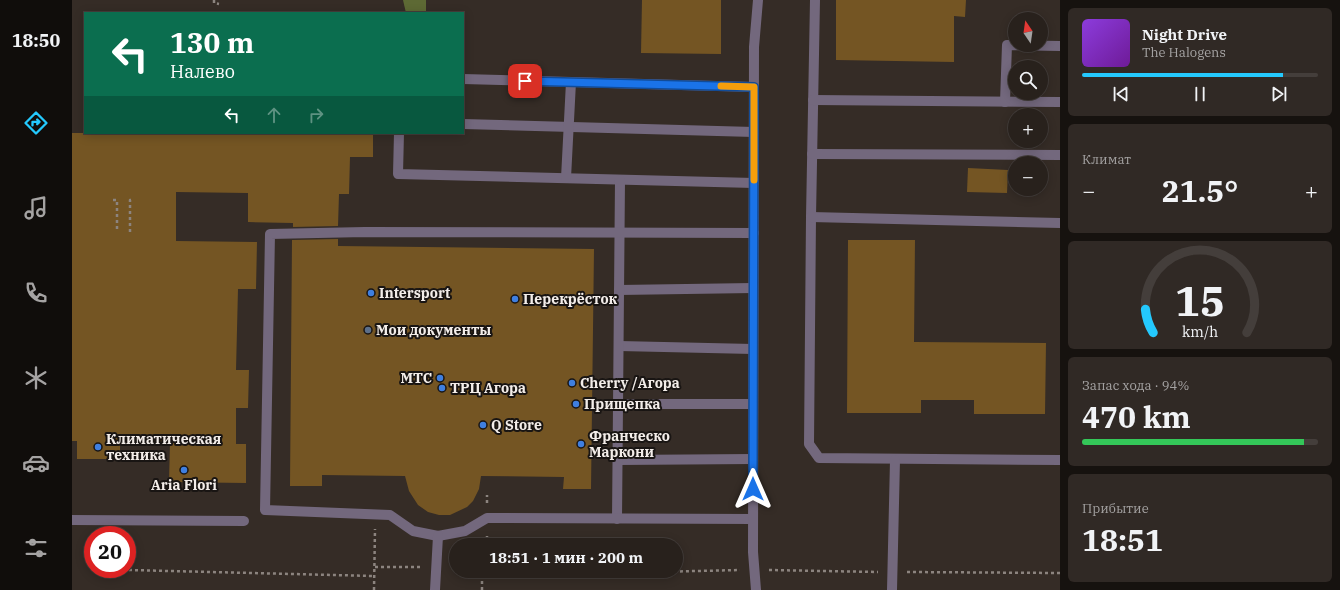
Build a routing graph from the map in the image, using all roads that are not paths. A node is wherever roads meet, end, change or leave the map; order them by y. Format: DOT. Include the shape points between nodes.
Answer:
graph roads {
  1 [pos="758,0"];
  2 [pos="815,0"];
  3 [pos="1060,46"];
  4 [pos="464,79"];
  5 [pos="571,82"];
  6 [pos="754,87"];
  7 [pos="813,100"];
  8 [pos="1005,102"];
  9 [pos="1060,102"];
  10 [pos="464,124"];
  11 [pos="569,127"];
  12 [pos="754,132"];
  13 [pos="399,134"];
  14 [pos="812,154"];
  15 [pos="1060,155"];
  16 [pos="566,178"];
  17 [pos="620,180"];
  18 [pos="754,184"];
  19 [pos="811,217"];
  20 [pos="1060,223"];
  21 [pos="619,233"];
  22 [pos="754,233"];
  23 [pos="753,288"];
  24 [pos="619,290"];
  25 [pos="618,346"];
  26 [pos="753,349"];
  27 [pos="618,404"];
  28 [pos="753,404"];
  29 [pos="753,459"];
  30 [pos="618,460"];
  31 [pos="895,460"];
  32 [pos="1060,460"];
  33 [pos="753,518"];
  34 [pos="617,519"];
  35 [pos="72,520"];
  36 [pos="244,521"];
  37 [pos="438,536"];
  38 [pos="435,590"];
  39 [pos="756,590"];
  40 [pos="892,590"];
  1 -- 6 [label="lane"];
  2 -- 7 [label="lane"];
  3 -- 8 [label="lane" via="1007,45"];
  4 -- 5 [label="lane"];
  5 -- 6 [label="lane"];
  5 -- 11 [label="lane"];
  6 -- 12 [label="lane"];
  7 -- 8 [label="lane"];
  7 -- 14 [label="lane"];
  8 -- 9 [label="lane"];
  10 -- 11 [label="lane"];
  11 -- 12 [label="lane"];
  11 -- 16 [label="lane"];
  12 -- 18 [label="lane"];
  13 -- 16 [label="lane" via="398,174"];
  14 -- 15 [label="lane"];
  14 -- 19 [label="lane"];
  16 -- 17 [label="lane"];
  17 -- 18 [label="lane"];
  17 -- 21 [label="lane"];
  18 -- 22 [label="lane"];
  19 -- 20 [label="lane"];
  19 -- 31 [label="lane" via="809,444 819,458"];
  21 -- 22 [label="lane"];
  21 -- 24 [label="lane"];
  21 -- 37 [label="lane" via="270,234 265,510 390,515 412,531"];
  22 -- 23 [label="lane"];
  23 -- 24 [label="lane"];
  23 -- 26 [label="lane"];
  24 -- 25 [label="lane"];
  25 -- 26 [label="lane"];
  25 -- 27 [label="lane"];
  26 -- 28 [label="lane"];
  27 -- 28 [label="lane"];
  27 -- 30 [label="lane"];
  28 -- 29 [label="lane"];
  29 -- 30 [label="lane"];
  29 -- 33 [label="lane"];
  30 -- 34 [label="lane"];
  31 -- 32 [label="lane"];
  31 -- 40 [label="lane"];
  33 -- 34 [label="lane"];
  33 -- 39 [label="lane"];
  34 -- 37 [label="lane" via="486,518 465,531"];
  35 -- 36 [label="lane"];
  37 -- 38 [label="lane"];
}
